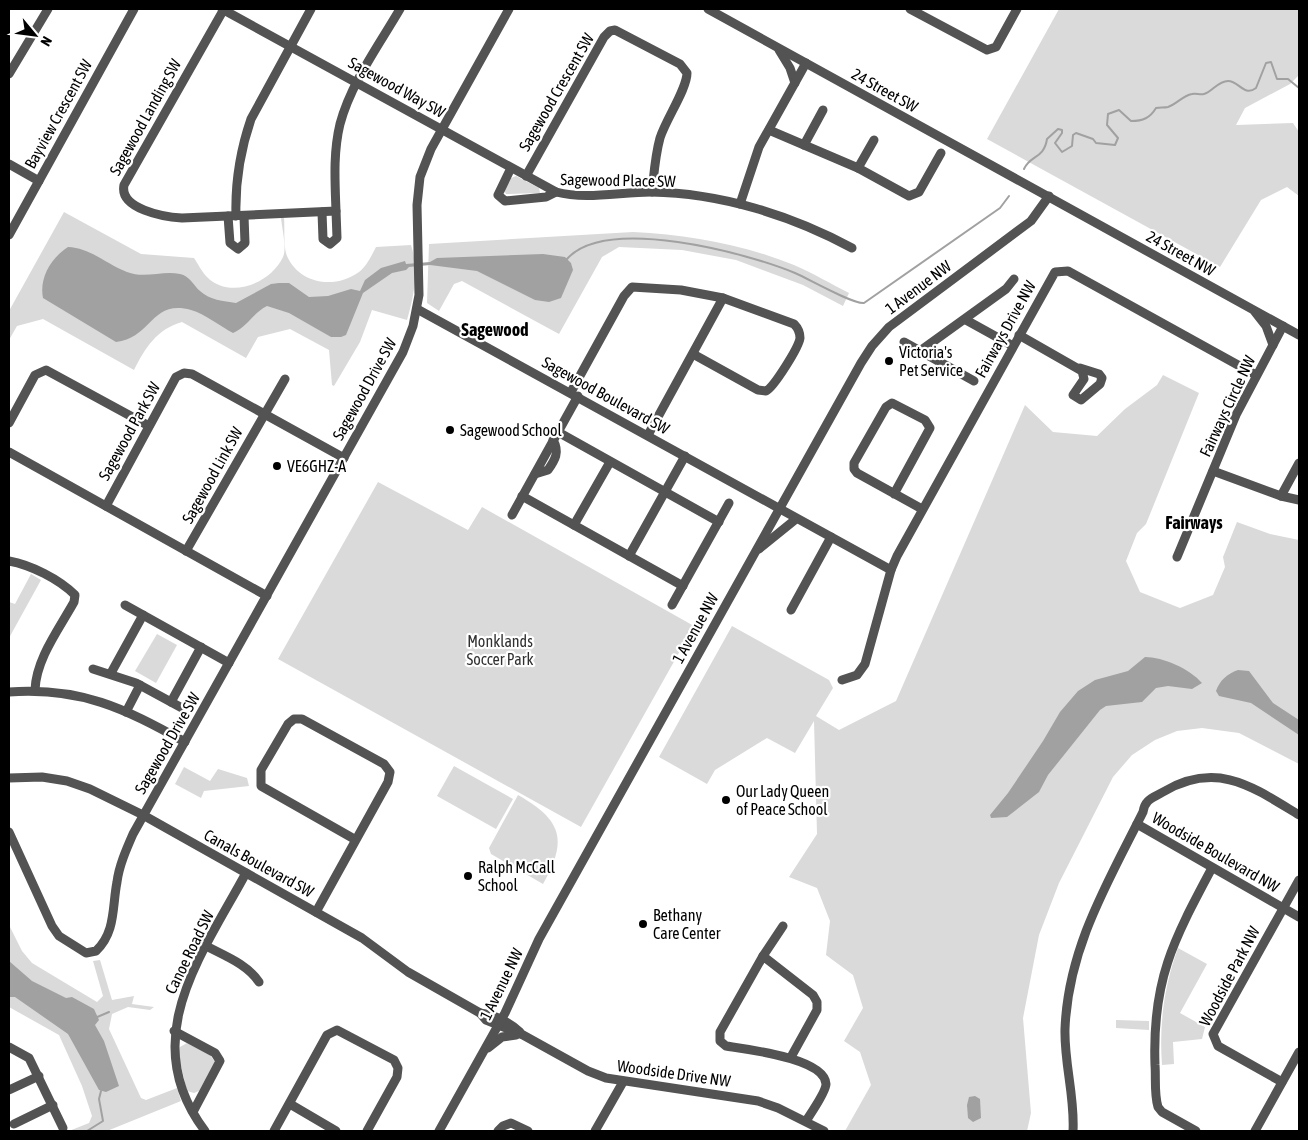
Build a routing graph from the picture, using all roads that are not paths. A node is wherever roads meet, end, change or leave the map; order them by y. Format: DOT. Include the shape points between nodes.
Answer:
graph roads {
  1 [pos="48,9"];
  2 [pos="134,9"];
  3 [pos="223,9"];
  4 [pos="311,9"];
  5 [pos="400,9"];
  6 [pos="509,9"];
  7 [pos="708,9"];
  8 [pos="910,9"];
  9 [pos="1017,9"];
  10 [pos="290,45"];
  11 [pos="777,47"];
  12 [pos="806,63"];
  13 [pos="9,74"];
  14 [pos="358,82"];
  15 [pos="795,84"];
  16 [pos="823,110"];
  17 [pos="443,129"];
  18 [pos="769,130"];
  19 [pos="874,140"];
  20 [pos="804,145"];
  21 [pos="941,153"];
  22 [pos="9,164"];
  23 [pos="511,168"];
  24 [pos="858,168"];
  25 [pos="526,176"];
  26 [pos="39,181"];
  27 [pos="556,192"];
  28 [pos="652,192"];
  29 [pos="1049,196"];
  30 [pos="740,204"];
  31 [pos="336,211"];
  32 [pos="322,212"];
  33 [pos="236,216"];
  34 [pos="9,234"];
  35 [pos="852,248"];
  36 [pos="1014,279"];
  37 [pos="723,298"];
  38 [pos="417,309"];
  39 [pos="1253,309"];
  40 [pos="968,318"];
  41 [pos="1283,326"];
  42 [pos="1299,335"];
  43 [pos="1016,341"];
  44 [pos="904,342"];
  45 [pos="1273,345"];
  46 [pos="920,351"];
  47 [pos="693,354"];
  48 [pos="1080,368"];
  49 [pos="1256,375"];
  50 [pos="285,379"];
  51 [pos="974,381"];
  52 [pos="574,394"];
  53 [pos="263,414"];
  54 [pos="9,423"];
  55 [pos="149,426"];
  56 [pos="648,435"];
  57 [pos="555,436"];
  58 [pos="9,452"];
  59 [pos="685,456"];
  60 [pos="344,458"];
  61 [pos="610,462"];
  62 [pos="1299,463"];
  63 [pos="1213,471"];
  64 [pos="665,492"];
  65 [pos="894,494"];
  66 [pos="522,496"];
  67 [pos="1281,496"];
  68 [pos="1299,500"];
  69 [pos="729,503"];
  70 [pos="106,506"];
  71 [pos="922,509"];
  72 [pos="778,510"];
  73 [pos="512,515"];
  74 [pos="796,519"];
  75 [pos="719,522"];
  76 [pos="574,525"];
  77 [pos="831,538"];
  78 [pos="186,551"];
  79 [pos="753,554"];
  80 [pos="629,556"];
  81 [pos="1177,557"];
  82 [pos="9,561"];
  83 [pos="891,570"];
  84 [pos="683,586"];
  85 [pos="267,596"];
  86 [pos="125,605"];
  87 [pos="672,605"];
  88 [pos="791,610"];
  89 [pos="143,615"];
  90 [pos="201,648"];
  91 [pos="230,663"];
  92 [pos="93,669"];
  93 [pos="111,673"];
  94 [pos="842,680"];
  95 [pos="140,685"];
  96 [pos="35,690"];
  97 [pos="9,692"];
  98 [pos="171,702"];
  99 [pos="182,708"];
  100 [pos="126,712"];
  101 [pos="185,742"];
  102 [pos="9,778"];
  103 [pos="143,815"];
  104 [pos="1299,815"];
  105 [pos="1136,824"];
  106 [pos="9,832"];
  107 [pos="356,840"];
  108 [pos="1212,868"];
  109 [pos="246,873"];
  110 [pos="1299,880"];
  111 [pos="1283,908"];
  112 [pos="316,912"];
  113 [pos="1299,917"];
  114 [pos="783,926"];
  115 [pos="206,946"];
  116 [pos="763,956"];
  117 [pos="259,982"];
  118 [pos="500,1022"];
  119 [pos="174,1031"];
  120 [pos="524,1035"];
  121 [pos="9,1047"];
  122 [pos="483,1052"];
  123 [pos="1299,1052"];
  124 [pos="791,1057"];
  125 [pos="39,1076"];
  126 [pos="623,1082"];
  127 [pos="1282,1082"];
  128 [pos="9,1090"];
  129 [pos="290,1104"];
  130 [pos="53,1105"];
  131 [pos="193,1112"];
  132 [pos="806,1121"];
  133 [pos="14,1124"];
  134 [pos="63,1128"];
  135 [pos="205,1131"];
  136 [pos="274,1131"];
  137 [pos="336,1131"];
  138 [pos="367,1131"];
  139 [pos="439,1131"];
  140 [pos="498,1131"];
  141 [pos="528,1131"];
  142 [pos="595,1131"];
  143 [pos="824,1131"];
  144 [pos="1073,1131"];
  145 [pos="1196,1131"];
  146 [pos="1255,1131"];
  1 -- 13 [label="street"];
  2 -- 26 [label="street, Bayview Crescent SW"];
  3 -- 10 [label="street, Sagewood Way SW"];
  3 -- 33 [label="street, Sagewood Landing SW" via="122,191 128,201 158,214 182,218"];
  4 -- 10 [label="street"];
  5 -- 14 [label="street"];
  6 -- 17 [label="street, Sagewood Drive SW"];
  7 -- 11 [label="street, 24 Street SW"];
  8 -- 9 [label="street" via="987,50 996,47"];
  10 -- 14 [label="street, Sagewood Way SW"];
  10 -- 33 [label="street" via="258,103 245,136 236,183"];
  11 -- 12 [label="street, 24 Street SW"];
  11 -- 15 [label="street" via="790,68"];
  12 -- 15 [label="street"];
  12 -- 29 [label="street, 24 Street SW"];
  14 -- 17 [label="street, Sagewood Way SW"];
  14 -- 31 [label="street" via="337,139"];
  15 -- 18 [label="street"];
  16 -- 20 [label="street"];
  17 -- 23 [label="street, Sagewood Way SW"];
  17 -- 38 [label="street, Sagewood Drive SW" via="420,177 417,198 420,280"];
  18 -- 20 [label="street"];
  18 -- 30 [label="street" via="752,165"];
  19 -- 24 [label="street"];
  20 -- 24 [label="street"];
  21 -- 24 [label="street" via="919,192 912,196"];
  22 -- 26 [label="street"];
  23 -- 25 [label="street, Sagewood Way SW"];
  23 -- 27 [label="street, Sagewood Place SW" via="499,190 501,199 546,197"];
  25 -- 27 [label="street, Sagewood Way SW"];
  25 -- 28 [label="street, Sagewood Crescent SW" via="604,37 615,30 680,64 687,73 686,83 660,138"];
  26 -- 34 [label="street, Bayview Crescent SW"];
  27 -- 28 [label="street, Sagewood Place SW" via="575,195"];
  28 -- 30 [label="street, Sagewood Place SW"];
  29 -- 39 [label="street, 24 Street NW"];
  29 -- 72 [label="street, 1 Avenue NW" via="1031,221 920,302 881,335 861,363"];
  30 -- 35 [label="street, Sagewood Place SW" via="808,227"];
  31 -- 32 [label="street, Sagewood Landing SW"];
  31 -- 32 [label="street" via="337,238 330,244 323,239"];
  32 -- 33 [label="street, Sagewood Landing SW"];
  36 -- 40 [label="street"];
  37 -- 47 [label="street"];
  37 -- 47 [label="street" via="794,324 800,332 799,342 774,386 766,391 758,390"];
  37 -- 52 [label="street" via="681,290 632,287 624,296"];
  38 -- 52 [label="street, Sagewood Boulevard SW"];
  38 -- 60 [label="street, Sagewood Drive SW" via="403,352"];
  39 -- 41 [label="street, 24 Street NW"];
  39 -- 45 [label="street" via="1266,326"];
  40 -- 43 [label="street"];
  40 -- 46 [label="street"];
  41 -- 42 [label="street, 24 Street NW"];
  41 -- 45 [label="street, Fairways Circle NW"];
  43 -- 48 [label="street"];
  43 -- 49 [label="street, Fairways Drive NW" via="1053,274 1063,270"];
  43 -- 71 [label="street, Fairways Drive NW"];
  44 -- 46 [label="street"];
  45 -- 49 [label="street, Fairways Circle NW"];
  46 -- 51 [label="street"];
  47 -- 56 [label="street"];
  49 -- 63 [label="street, Fairways Circle NW"];
  50 -- 53 [label="street, Sagewood Link SW"];
  52 -- 56 [label="street, Sagewood Boulevard SW"];
  52 -- 57 [label="street"];
  53 -- 55 [label="street, Sagewood Park SW" via="192,374 184,373 176,377"];
  53 -- 60 [label="street, Sagewood Park SW"];
  53 -- 78 [label="street, Sagewood Link SW"];
  54 -- 55 [label="street" via="35,375 46,370"];
  55 -- 70 [label="street, Sagewood Park SW"];
  56 -- 59 [label="street, Sagewood Boulevard SW"];
  57 -- 61 [label="street"];
  57 -- 66 [label="street"];
  58 -- 70 [label="street"];
  59 -- 64 [label="street"];
  59 -- 72 [label="street, Sagewood Boulevard SW"];
  60 -- 85 [label="street, Sagewood Drive SW"];
  61 -- 64 [label="street"];
  61 -- 76 [label="street"];
  62 -- 67 [label="street"];
  63 -- 67 [label="street, Fairways Circle NW"];
  63 -- 81 [label="street"];
  64 -- 75 [label="street"];
  64 -- 80 [label="street"];
  65 -- 65 [label="street" via="857,473 853,466 886,407 892,403 925,420 930,428"];
  65 -- 71 [label="street"];
  66 -- 73 [label="street"];
  66 -- 76 [label="street"];
  67 -- 68 [label="street, Fairways Circle NW"];
  69 -- 75 [label="street"];
  70 -- 78 [label="street, Sagewood Park SW"];
  71 -- 83 [label="street, Fairways Drive NW"];
  72 -- 74 [label="street"];
  72 -- 79 [label="street, 1 Avenue NW"];
  74 -- 77 [label="street"];
  74 -- 79 [label="street"];
  75 -- 84 [label="street"];
  76 -- 80 [label="street"];
  77 -- 83 [label="street"];
  77 -- 88 [label="street"];
  78 -- 85 [label="street, Sagewood Park SW"];
  79 -- 118 [label="street, 1 Avenue NW" via="539,939"];
  80 -- 84 [label="street"];
  82 -- 96 [label="street" via="40,572 75,596 43,659"];
  83 -- 94 [label="street, Fairways Drive NW" via="865,664 855,677"];
  84 -- 87 [label="street"];
  85 -- 91 [label="street, Sagewood Drive SW"];
  86 -- 89 [label="street"];
  89 -- 90 [label="street"];
  89 -- 93 [label="street"];
  90 -- 91 [label="street"];
  90 -- 98 [label="street"];
  91 -- 101 [label="street, Sagewood Drive SW"];
  92 -- 93 [label="street"];
  93 -- 95 [label="street"];
  95 -- 98 [label="street"];
  95 -- 100 [label="street"];
  96 -- 97 [label="street"];
  96 -- 100 [label="street" via="92,698"];
  98 -- 99 [label="street"];
  100 -- 101 [label="street"];
  101 -- 103 [label="street, Sagewood Drive SW"];
  102 -- 103 [label="street, Canals Boulevard SW" via="42,777 67,781"];
  103 -- 106 [label="street, Sagewood Drive SW" via="123,857 116,883 114,920 100,947 92,953 86,953 60,936 52,926"];
  103 -- 109 [label="street, Canals Boulevard SW"];
  104 -- 105 [label="street" via="1252,787 1220,777 1193,778 1158,795"];
  105 -- 108 [label="street, Woodside Boulevard NW"];
  105 -- 144 [label="street, Woodside Boulevard NW" via="1094,908 1074,965 1065,1030"];
  107 -- 107 [label="street" via="388,782 388,768 302,719 294,719 261,770 261,786"];
  107 -- 112 [label="street"];
  108 -- 111 [label="street, Woodside Boulevard NW"];
  108 -- 145 [label="street" via="1169,955 1154,1025 1158,1107"];
  109 -- 112 [label="street, Canals Boulevard SW"];
  109 -- 115 [label="street, Canoe Road SW"];
  110 -- 111 [label="street"];
  111 -- 113 [label="street, Woodside Boulevard NW"];
  111 -- 127 [label="street, Woodside Park NW" via="1213,1034 1218,1046"];
  112 -- 118 [label="street, Canals Boulevard SW" via="362,938 423,982"];
  114 -- 116 [label="street"];
  115 -- 117 [label="street" via="253,972"];
  115 -- 119 [label="street, Canoe Road SW" via="185,988"];
  116 -- 124 [label="street" via="818,1002 817,1010"];
  116 -- 124 [label="street" via="720,1032 720,1041 726,1046"];
  118 -- 120 [label="street, Woodside Drive NW"];
  118 -- 122 [label="street, 1 Avenue NW"];
  119 -- 131 [label="street, Canoe Road SW" via="180,1083"];
  119 -- 131 [label="street" via="215,1053 220,1061"];
  120 -- 122 [label="street" via="502,1037"];
  120 -- 126 [label="street, Woodside Drive NW" via="588,1071"];
  121 -- 125 [label="street" via="29,1058"];
  122 -- 139 [label="street, 1 Avenue NW"];
  123 -- 127 [label="street"];
  124 -- 132 [label="street" via="819,1073 826,1084"];
  125 -- 128 [label="street"];
  125 -- 130 [label="street"];
  126 -- 132 [label="street, Woodside Drive NW" via="758,1101"];
  126 -- 142 [label="street"];
  127 -- 146 [label="street"];
  129 -- 136 [label="street"];
  129 -- 137 [label="street"];
  129 -- 138 [label="street" via="327,1035 333,1030 342,1031 394,1060 398,1068 397,1077"];
  130 -- 133 [label="street"];
  130 -- 134 [label="street"];
  131 -- 135 [label="street, Canoe Road SW"];
  132 -- 143 [label="street, Woodside Drive NW"];
  140 -- 141 [label="street" via="511,1123"];
}
